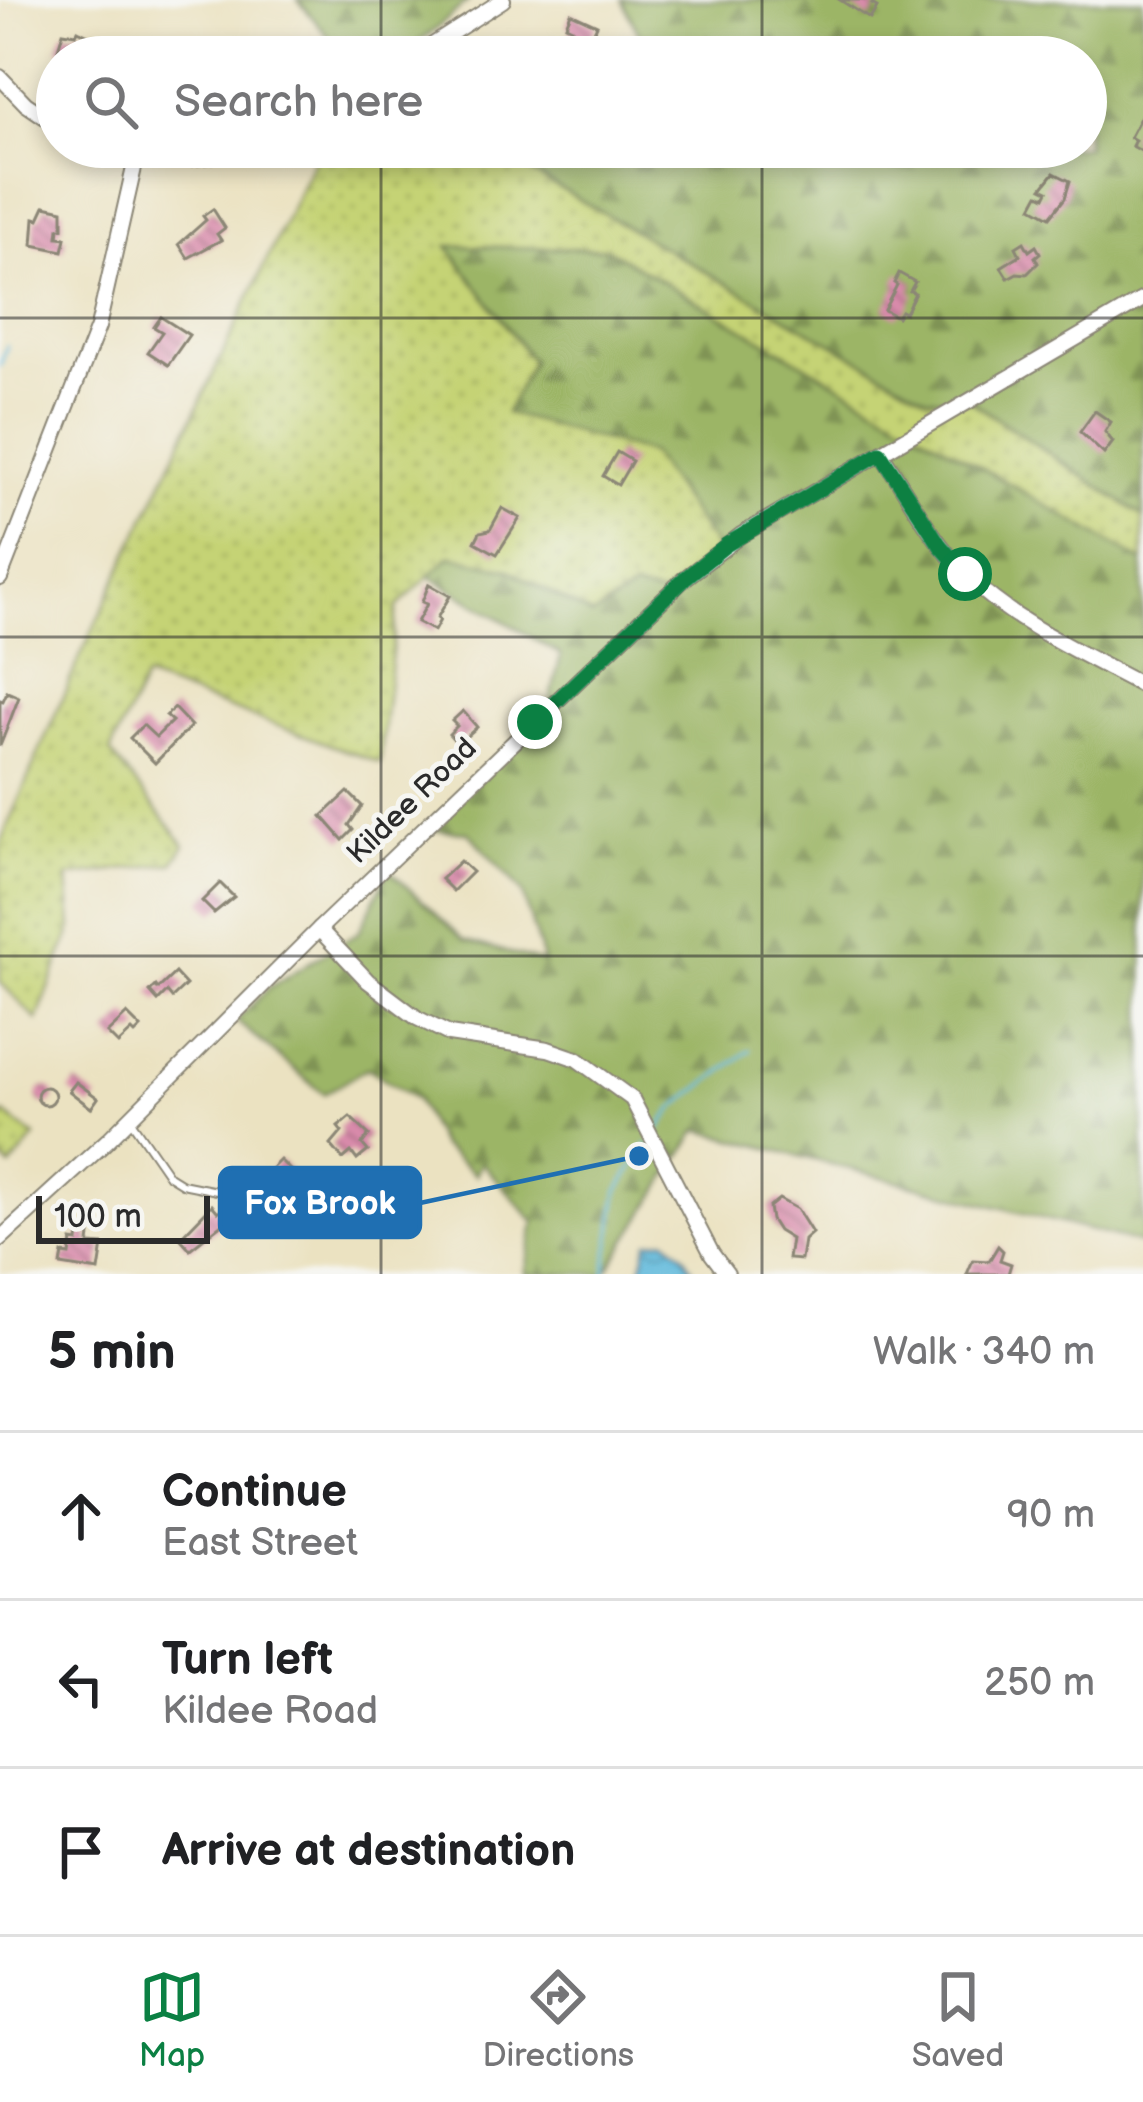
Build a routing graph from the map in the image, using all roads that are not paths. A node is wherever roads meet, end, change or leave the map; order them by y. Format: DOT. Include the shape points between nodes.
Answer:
graph roads {
  1 [pos="503,0"];
  2 [pos="447,36"];
  3 [pos="0,76"];
  4 [pos="36,111"];
  5 [pos="134,168"];
  6 [pos="1143,298"];
  7 [pos="880,453"];
  8 [pos="0,578"];
  9 [pos="1143,686"];
  10 [pos="320,928"];
  11 [pos="128,1119"];
  12 [pos="266,1188"];
  13 [pos="0,1238"];
  14 [pos="727,1274"];
  1 -- 2 [label="street"];
  3 -- 4 [label="street"];
  5 -- 8 [label="street" via="98,327"];
  6 -- 7 [label="street, Kildee Road"];
  7 -- 9 [label="street" via="940,545 983,591"];
  7 -- 10 [label="street, Kildee Road" via="741,535 684,579"];
  10 -- 11 [label="street, Kildee Road"];
  10 -- 14 [label="street" via="368,981 417,1018 449,1034 577,1059 632,1100"];
  11 -- 12 [label="lane" via="182,1184 247,1197"];
  11 -- 13 [label="street, Kildee Road"];
}
